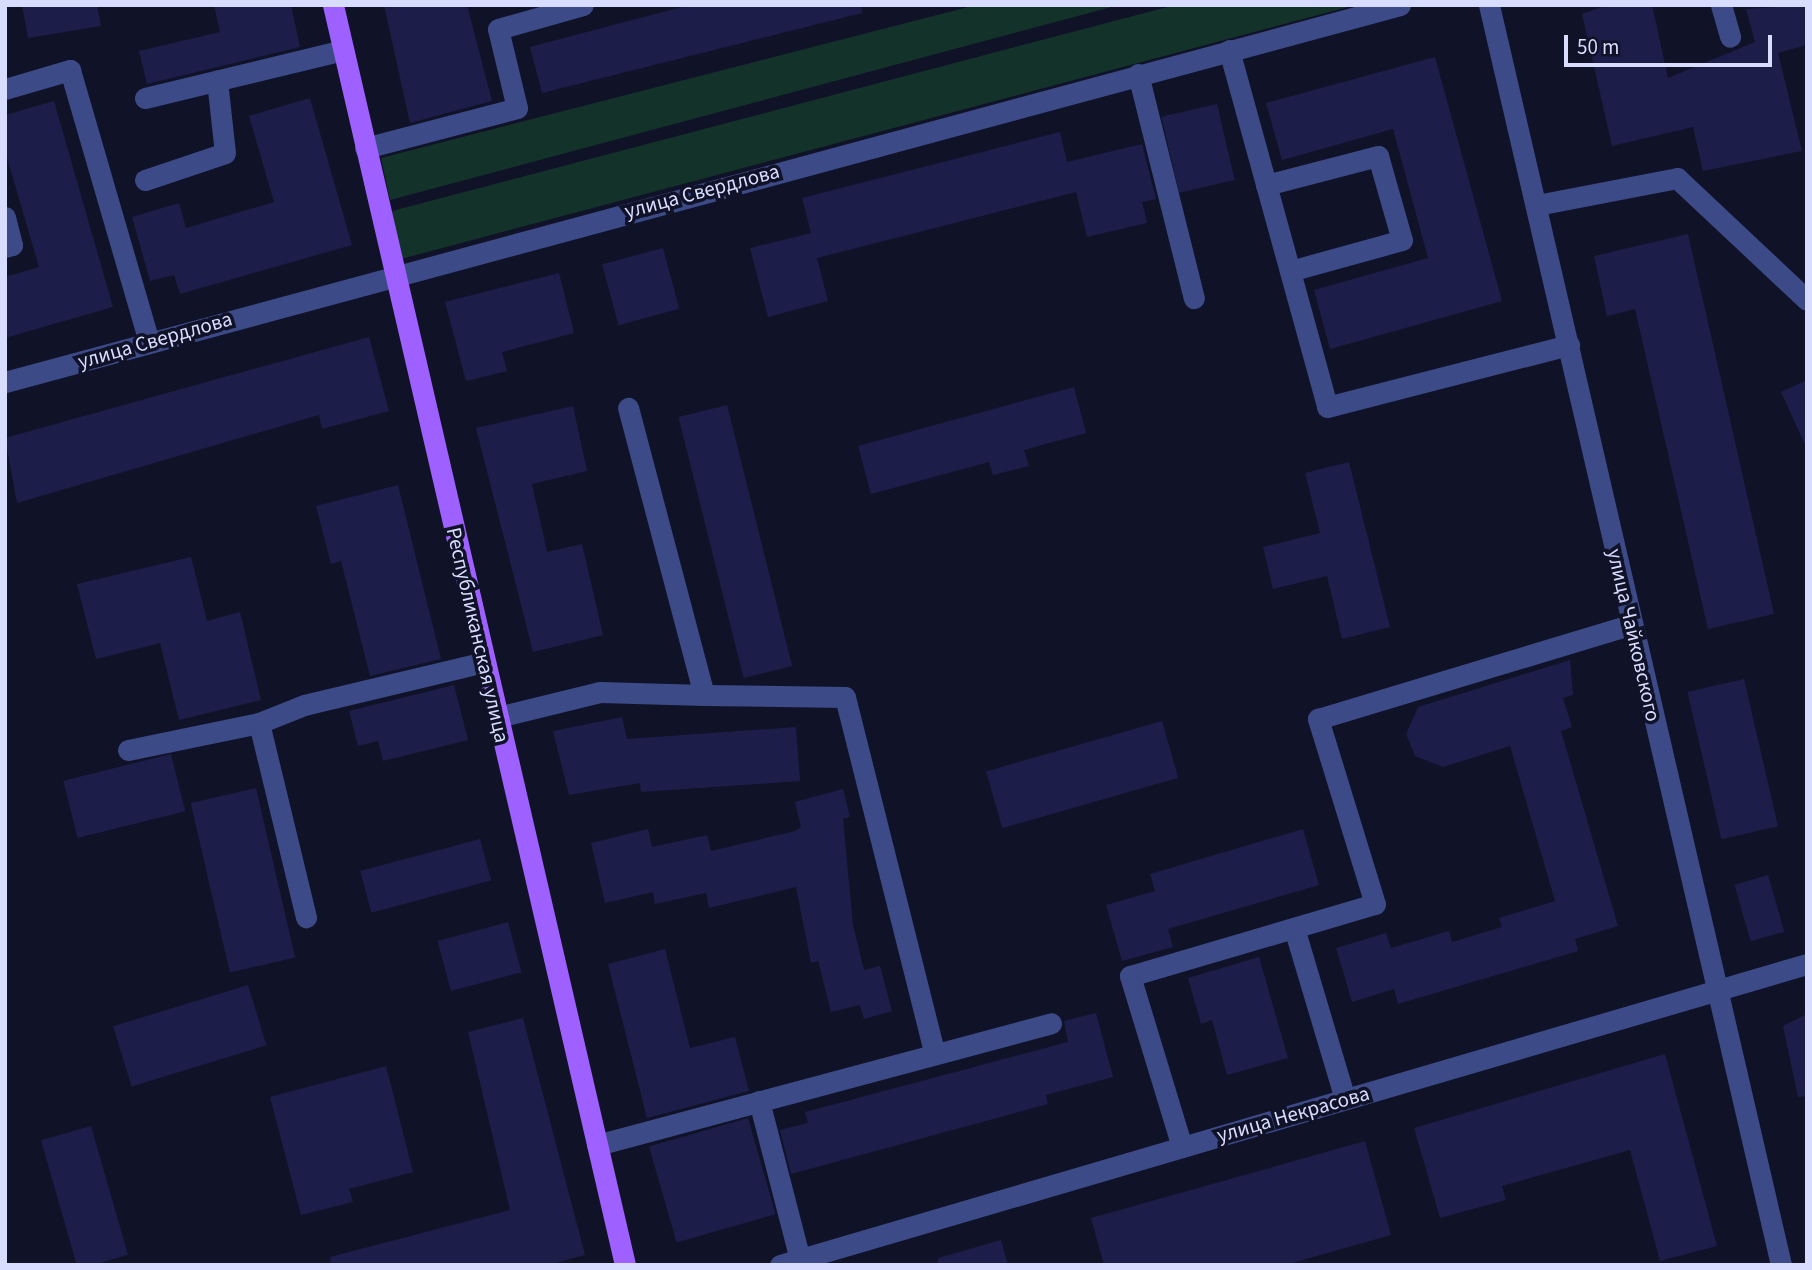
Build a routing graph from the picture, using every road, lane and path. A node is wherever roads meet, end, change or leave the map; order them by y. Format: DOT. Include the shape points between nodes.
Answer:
graph roads {
  1 [pos="333,5"];
  2 [pos="583,5"];
  3 [pos="1400,5"];
  4 [pos="1489,5"];
  5 [pos="1721,5"];
  6 [pos="1730,37"];
  7 [pos="343,50"];
  8 [pos="1229,50"];
  9 [pos="1138,74"];
  10 [pos="217,80"];
  11 [pos="5,89"];
  12 [pos="145,98"];
  13 [pos="365,148"];
  14 [pos="145,180"];
  15 [pos="1266,185"];
  16 [pos="1537,205"];
  17 [pos="5,217"];
  18 [pos="5,247"];
  19 [pos="1290,271"];
  20 [pos="393,273"];
  21 [pos="1803,292"];
  22 [pos="1194,298"];
  23 [pos="149,342"];
  24 [pos="1569,345"];
  25 [pos="5,382"];
  26 [pos="628,408"];
  27 [pos="1632,624"];
  28 [pos="485,662"];
  29 [pos="704,695"];
  30 [pos="498,717"];
  31 [pos="259,723"];
  32 [pos="128,750"];
  33 [pos="306,917"];
  34 [pos="1294,928"];
  35 [pos="1807,964"];
  36 [pos="1714,991"];
  37 [pos="1051,1023"];
  38 [pos="935,1054"];
  39 [pos="1345,1099"];
  40 [pos="759,1101"];
  41 [pos="597,1145"];
  42 [pos="1182,1147"];
  43 [pos="800,1259"];
  44 [pos="625,1265"];
  45 [pos="780,1265"];
  46 [pos="1781,1265"];
  1 -- 7 [label="main road, Республиканская улица"];
  2 -- 13 [label="street" via="498,29 517,108"];
  3 -- 8 [label="street, улица Свердлова"];
  4 -- 16 [label="street, улица Чайковского"];
  5 -- 6 [label="street"];
  7 -- 10 [label="street"];
  7 -- 13 [label="main road, Республиканская улица"];
  8 -- 9 [label="street, улица Свердлова"];
  8 -- 15 [label="street"];
  9 -- 20 [label="street, улица Свердлова"];
  9 -- 22 [label="street"];
  10 -- 12 [label="street"];
  10 -- 14 [label="street" via="225,153"];
  11 -- 23 [label="street" via="70,70"];
  13 -- 20 [label="main road, Республиканская улица"];
  15 -- 19 [label="street"];
  15 -- 19 [label="street" via="1378,156 1402,240"];
  16 -- 21 [label="street" via="1677,178"];
  16 -- 24 [label="street, улица Чайковского"];
  17 -- 18 [label="street" via="12,245"];
  19 -- 24 [label="street" via="1327,407"];
  20 -- 23 [label="street, улица Свердлова"];
  20 -- 28 [label="main road, Республиканская улица"];
  23 -- 25 [label="street, улица Свердлова"];
  24 -- 27 [label="street, улица Чайковского"];
  26 -- 29 [label="street"];
  27 -- 34 [label="street" via="1318,719 1375,904"];
  27 -- 36 [label="street, улица Чайковского"];
  28 -- 30 [label="main road, Республиканская улица"];
  28 -- 31 [label="street" via="304,705"];
  29 -- 30 [label="street" via="600,692"];
  29 -- 38 [label="street" via="845,697"];
  30 -- 41 [label="main road, Республиканская улица"];
  31 -- 32 [label="street"];
  31 -- 33 [label="street"];
  34 -- 39 [label="street"];
  34 -- 42 [label="street" via="1130,976"];
  35 -- 36 [label="street, улица Некрасова"];
  36 -- 39 [label="street, улица Некрасова"];
  36 -- 46 [label="street, улица Чайковского"];
  37 -- 38 [label="street"];
  38 -- 40 [label="street"];
  39 -- 42 [label="street, улица Некрасова"];
  40 -- 41 [label="street"];
  40 -- 43 [label="street"];
  41 -- 44 [label="main road, Республиканская улица"];
  42 -- 43 [label="street, улица Некрасова"];
  43 -- 45 [label="street, улица Некрасова"];
}
